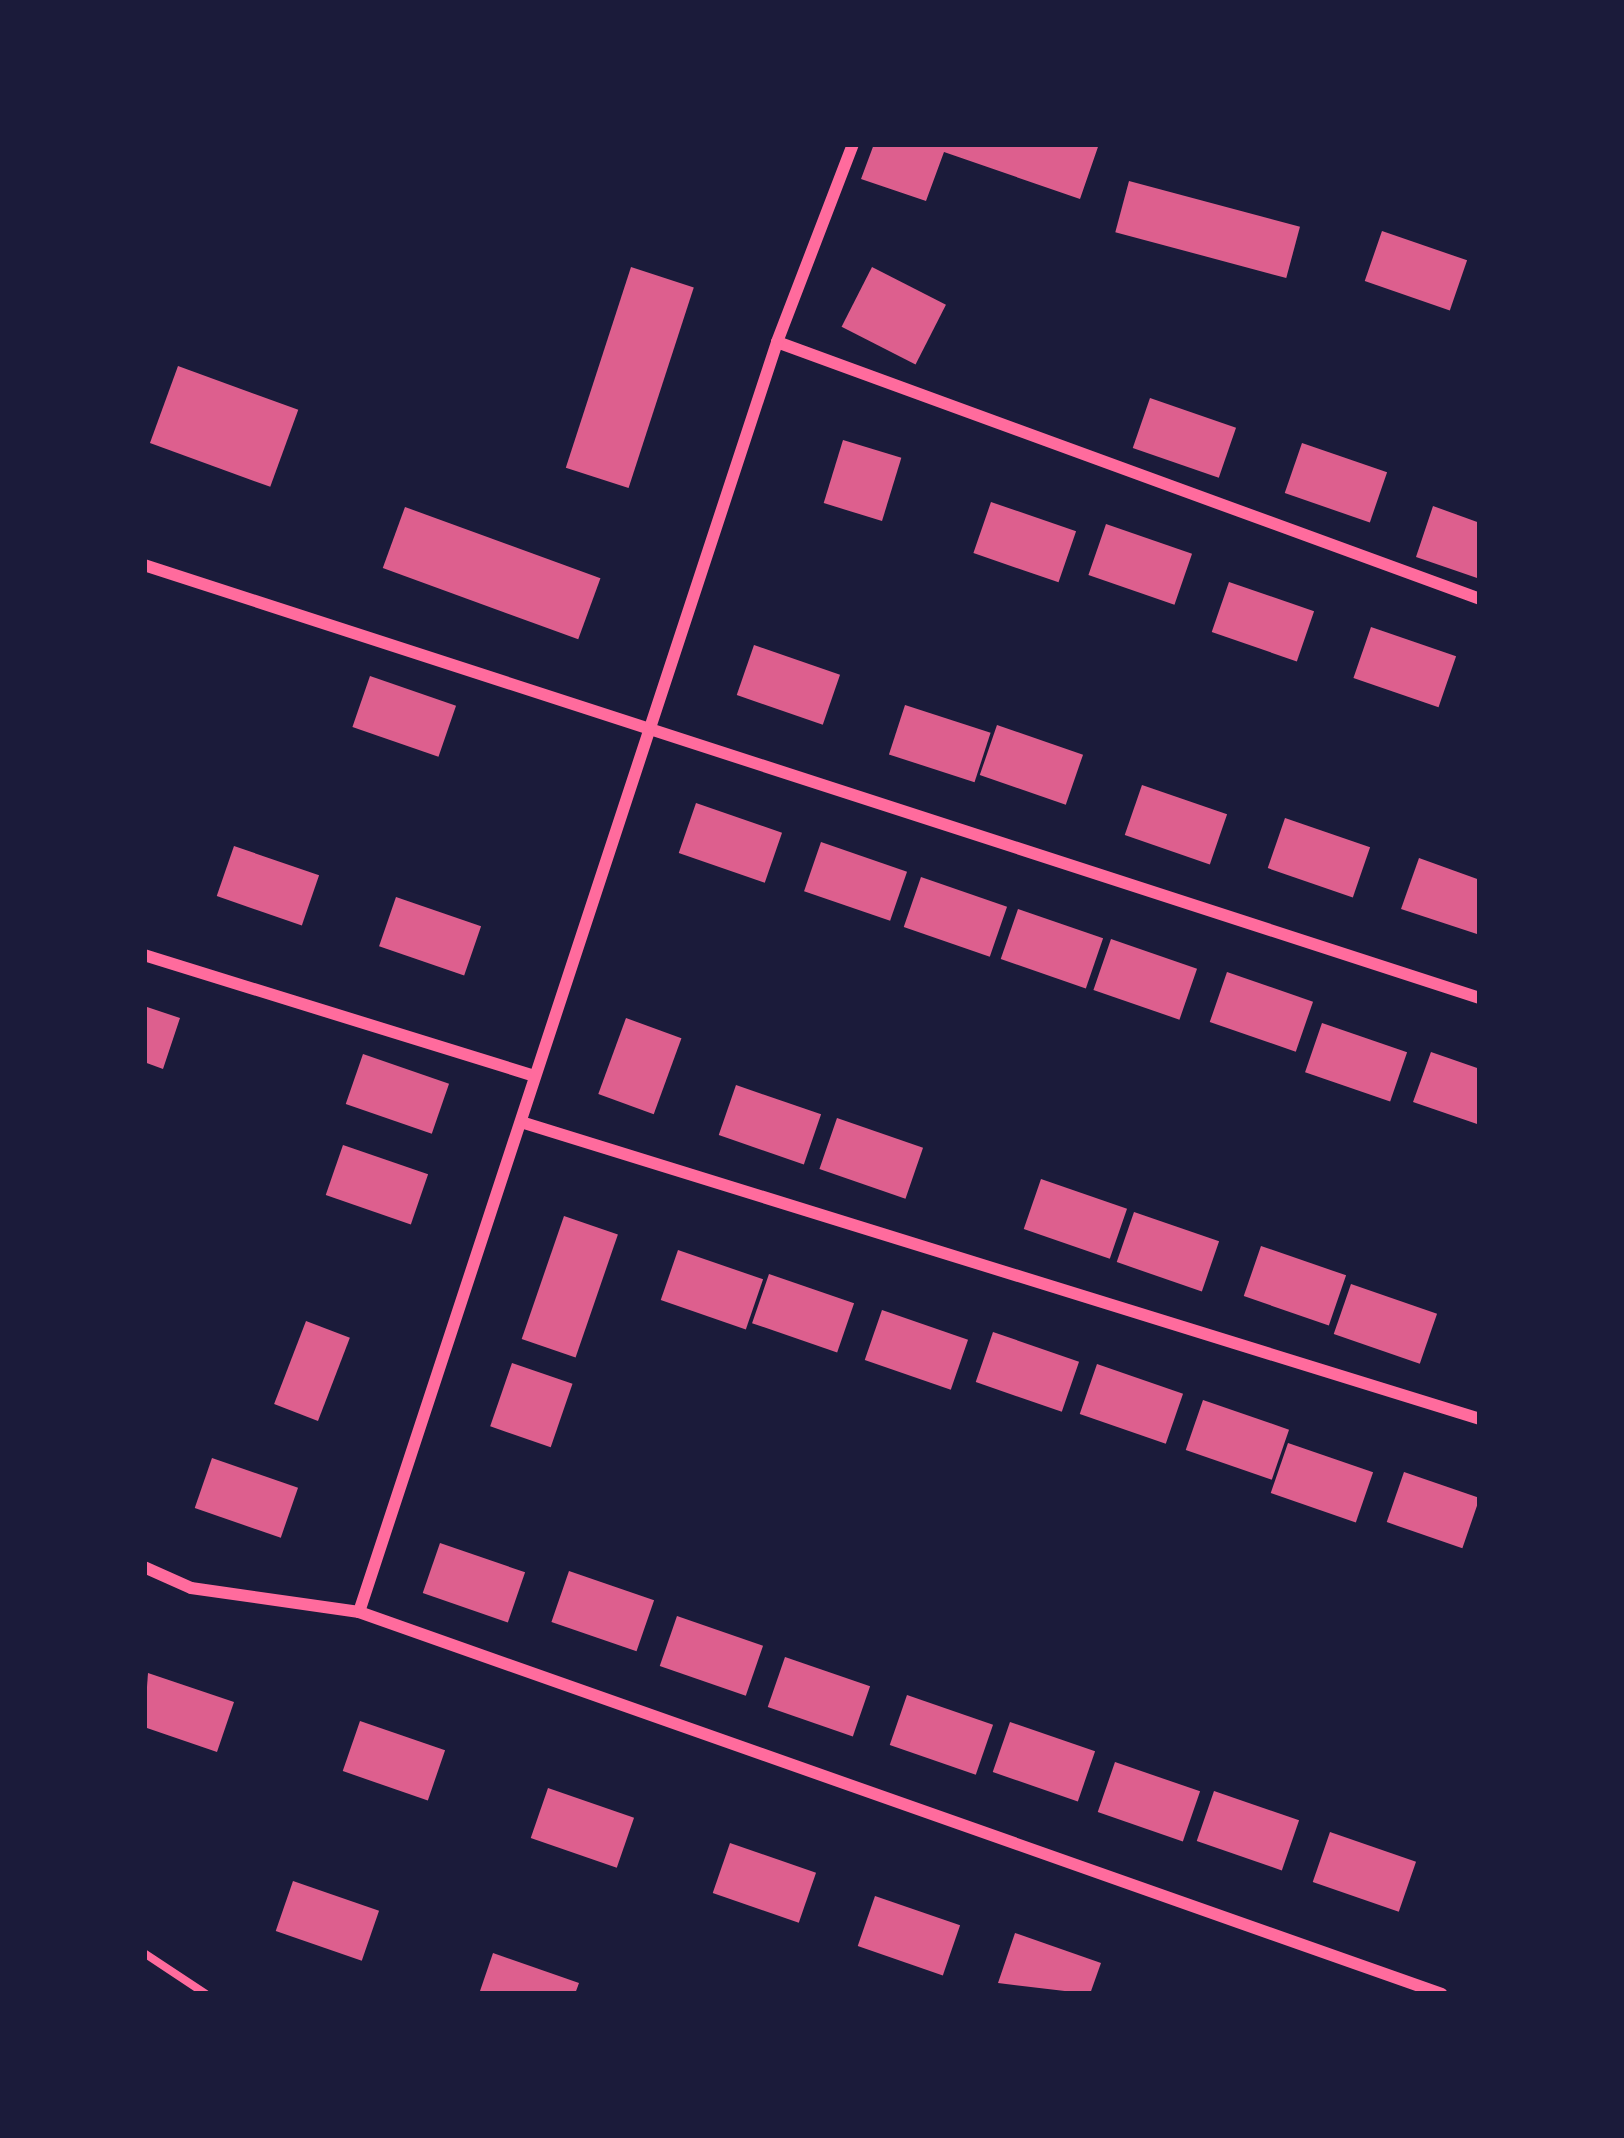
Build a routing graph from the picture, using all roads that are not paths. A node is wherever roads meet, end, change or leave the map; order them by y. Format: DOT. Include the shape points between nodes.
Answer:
graph roads {
  1 [pos="854,144"];
  2 [pos="777,342"];
  3 [pos="144,565"];
  4 [pos="1480,599"];
  5 [pos="657,731"];
  6 [pos="144,955"];
  7 [pos="1480,998"];
  8 [pos="534,1076"];
  9 [pos="521,1123"];
  10 [pos="1480,1419"];
  11 [pos="144,1567"];
  12 [pos="359,1612"];
  13 [pos="144,1953"];
  14 [pos="206,1994"];
  15 [pos="1442,1994"];
  1 -- 2 [label="street"];
  2 -- 4 [label="street"];
  2 -- 5 [label="street"];
  3 -- 5 [label="street"];
  5 -- 7 [label="street"];
  5 -- 8 [label="street"];
  6 -- 8 [label="street"];
  8 -- 9 [label="street"];
  9 -- 10 [label="street"];
  9 -- 12 [label="street"];
  11 -- 12 [label="street" via="191,1588"];
  12 -- 15 [label="street"];
  13 -- 14 [label="lane"];
}
